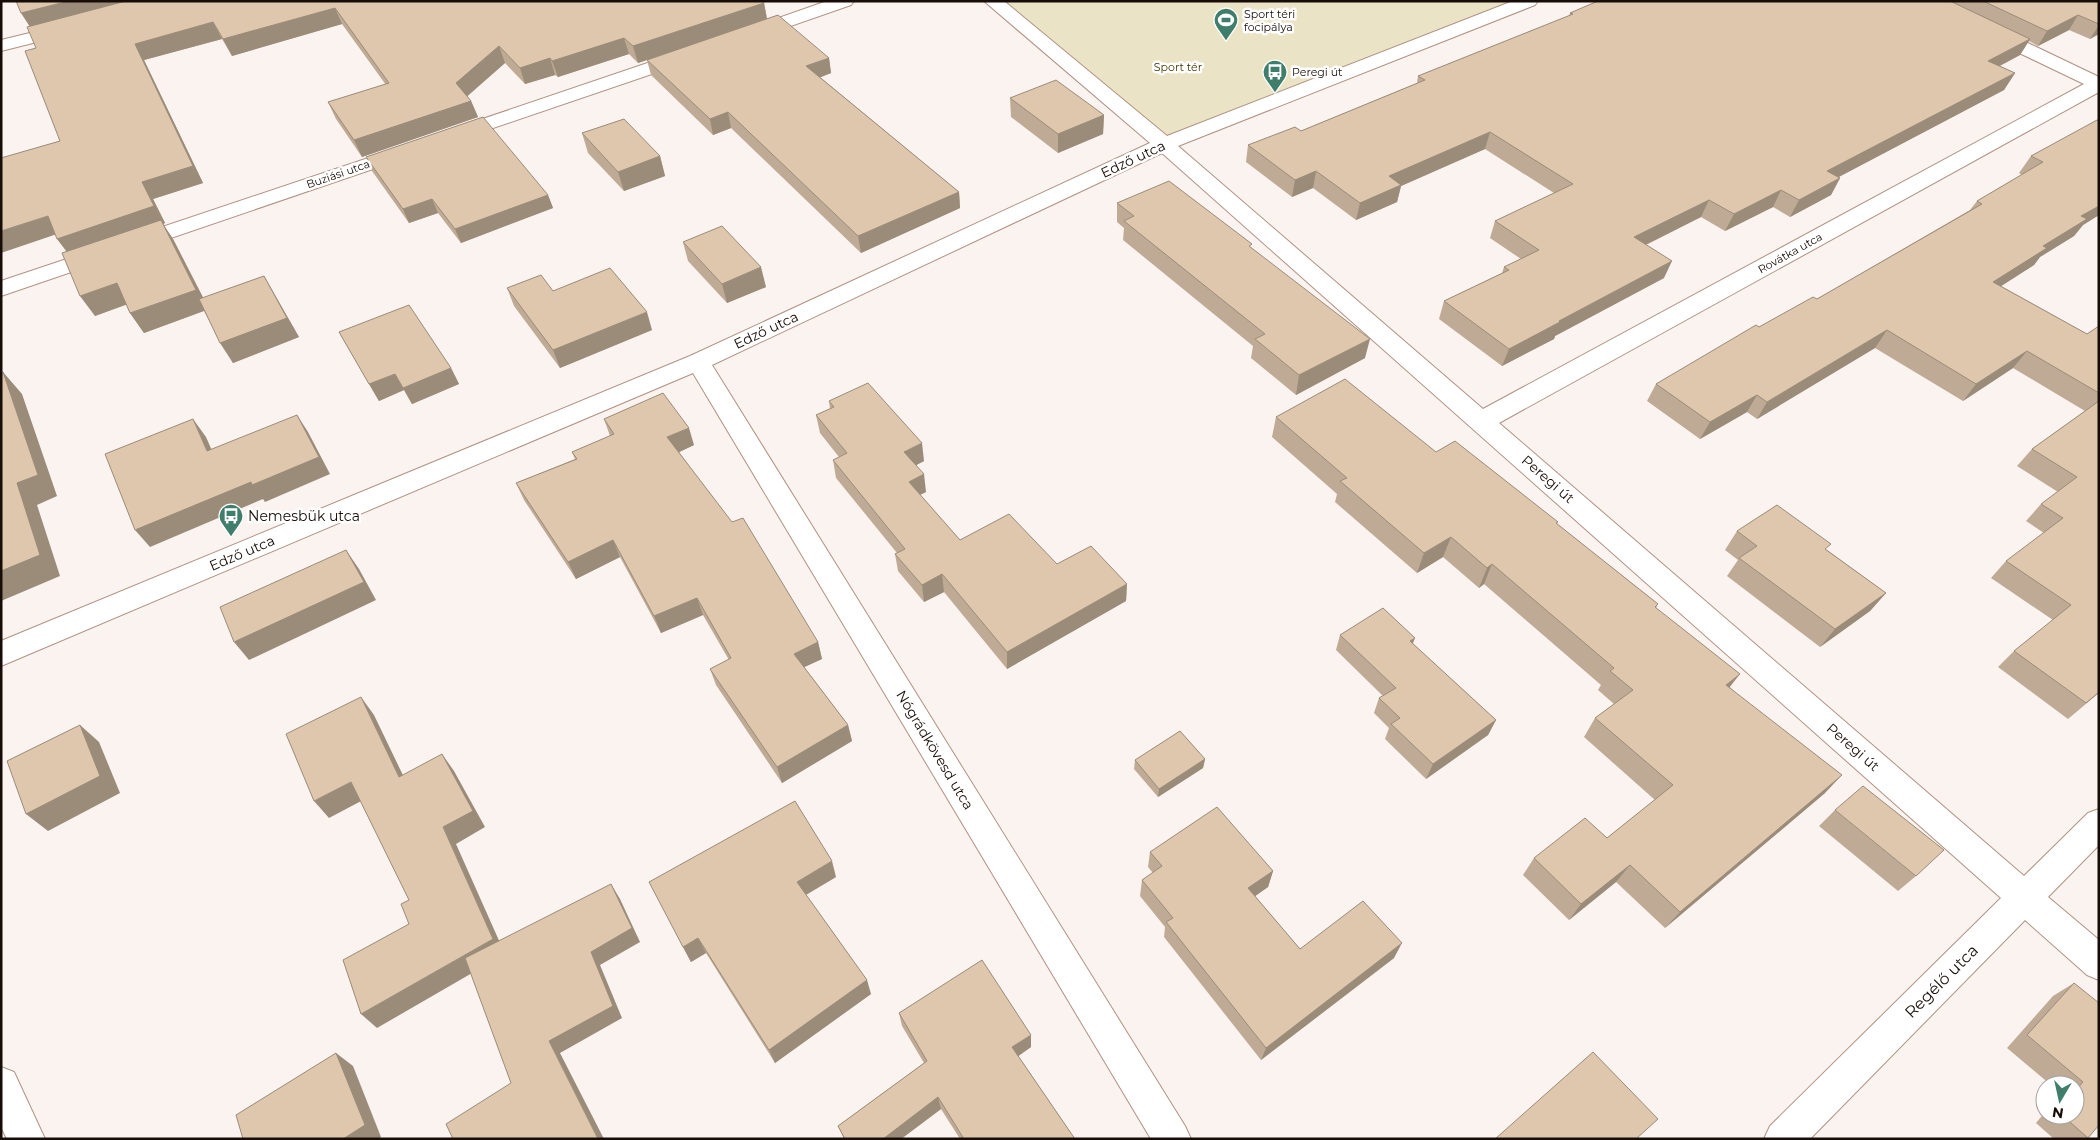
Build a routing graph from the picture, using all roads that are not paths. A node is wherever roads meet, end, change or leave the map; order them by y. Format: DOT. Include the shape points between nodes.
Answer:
graph roads {
  1 [pos="845,1"];
  2 [pos="993,1"];
  3 [pos="1529,1"];
  4 [pos="1925,1"];
  5 [pos="86,24"];
  6 [pos="733,40"];
  7 [pos="1,46"];
  8 [pos="705,49"];
  9 [pos="2099,84"];
  10 [pos="1164,144"];
  11 [pos="1,289"];
  12 [pos="698,362"];
  13 [pos="1482,421"];
  14 [pos="1,654"];
  15 [pos="2099,823"];
  16 [pos="2024,897"];
  17 [pos="2099,963"];
  18 [pos="1,1085"];
  19 [pos="26,1139"];
  20 [pos="1172,1139"];
  21 [pos="1783,1139"];
  1 -- 6 [label="street"];
  2 -- 10 [label="street, Peregi út"];
  3 -- 10 [label="street, Edző utca"];
  4 -- 9 [label="street"];
  5 -- 7 [label="street"];
  8 -- 11 [label="street, Buziási utca"];
  9 -- 13 [label="street, Rovátka utca"];
  10 -- 12 [label="street, Edző utca"];
  10 -- 13 [label="street, Peregi út"];
  12 -- 14 [label="street, Edző utca"];
  12 -- 20 [label="street, Nógrádkövesd utca"];
  13 -- 16 [label="street, Peregi út"];
  15 -- 16 [label="street, Regélő utca"];
  16 -- 17 [label="street, Peregi út"];
  16 -- 21 [label="street, Regélő utca"];
  18 -- 19 [label="street"];
}
